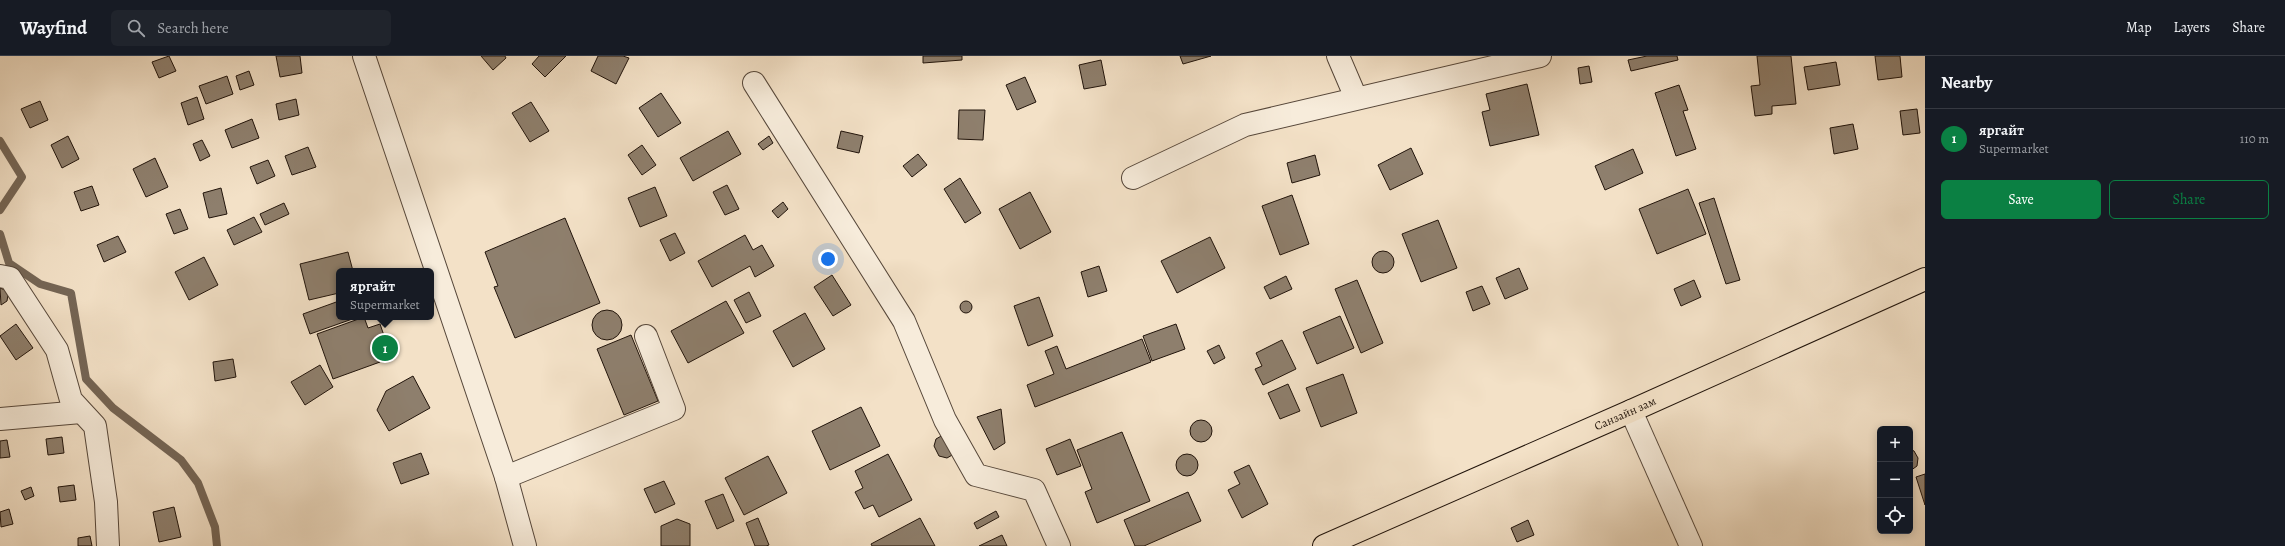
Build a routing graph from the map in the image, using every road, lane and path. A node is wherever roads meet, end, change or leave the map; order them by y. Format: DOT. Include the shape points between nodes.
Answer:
graph roads {
  1 [pos="364,56"];
  2 [pos="1338,56"];
  3 [pos="1540,56"];
  4 [pos="754,83"];
  5 [pos="1356,98"];
  6 [pos="1133,178"];
  7 [pos="0,276"];
  8 [pos="1925,279"];
  9 [pos="646,336"];
  10 [pos="1631,411"];
  11 [pos="81,412"];
  12 [pos="0,419"];
  13 [pos="506,477"];
  14 [pos="108,546"];
  15 [pos="525,546"];
  16 [pos="1059,546"];
  17 [pos="1324,546"];
  18 [pos="1690,546"];
  1 -- 13 [label="street"];
  2 -- 5 [label="street"];
  3 -- 5 [label="street"];
  4 -- 16 [label="street" via="904,321 945,420 976,475 1034,490"];
  5 -- 6 [label="street" via="1245,125"];
  7 -- 11 [label="street" via="10,278 57,350 71,400"];
  8 -- 10 [label="main road, Санзайн зам"];
  9 -- 13 [label="street" via="674,409"];
  10 -- 17 [label="main road, Санзайн зам"];
  10 -- 18 [label="street"];
  11 -- 12 [label="street"];
  11 -- 14 [label="street" via="95,426 106,502"];
  13 -- 15 [label="street"];
}
